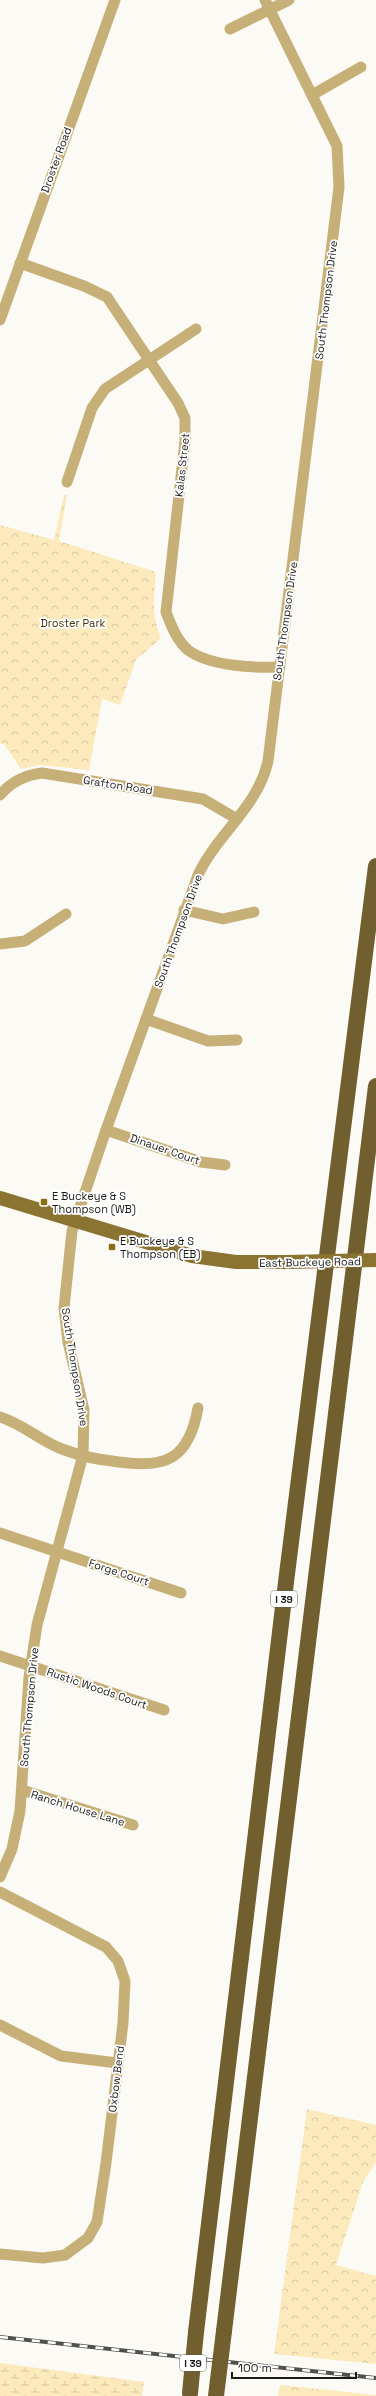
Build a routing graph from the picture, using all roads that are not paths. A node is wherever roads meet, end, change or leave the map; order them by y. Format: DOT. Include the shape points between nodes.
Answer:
graph roads {
  1 [pos="114,0"];
  2 [pos="289,0"];
  3 [pos="267,4"];
  4 [pos="230,29"];
  5 [pos="361,67"];
  6 [pos="312,95"];
  7 [pos="20,263"];
  8 [pos="0,320"];
  9 [pos="196,329"];
  10 [pos="148,359"];
  11 [pos="66,482"];
  12 [pos="279,667"];
  13 [pos="0,795"];
  14 [pos="237,819"];
  15 [pos="376,866"];
  16 [pos="184,910"];
  17 [pos="254,912"];
  18 [pos="66,914"];
  19 [pos="0,944"];
  20 [pos="146,1019"];
  21 [pos="237,1040"];
  22 [pos="376,1086"];
  23 [pos="106,1130"];
  24 [pos="225,1164"];
  25 [pos="4,1199"];
  26 [pos="74,1225"];
  27 [pos="376,1260"];
  28 [pos="198,1408"];
  29 [pos="0,1417"];
  30 [pos="83,1455"];
  31 [pos="0,1533"];
  32 [pos="56,1551"];
  33 [pos="181,1593"];
  34 [pos="0,1656"];
  35 [pos="30,1665"];
  36 [pos="164,1710"];
  37 [pos="22,1790"];
  38 [pos="133,1825"];
  39 [pos="0,1877"];
  40 [pos="0,1892"];
  41 [pos="0,2025"];
  42 [pos="117,2063"];
  43 [pos="0,2254"];
  44 [pos="190,2395"];
  45 [pos="216,2396"];
  1 -- 7 [label="street, Droster Road"];
  2 -- 3 [label="street"];
  3 -- 4 [label="street"];
  3 -- 6 [label="street, South Thompson Drive"];
  5 -- 6 [label="street"];
  6 -- 12 [label="street, South Thompson Drive" via="337,146 339,187"];
  7 -- 8 [label="street, Droster Road"];
  7 -- 10 [label="street, Kalas Street" via="107,297"];
  9 -- 10 [label="street"];
  10 -- 11 [label="street" via="112,383 98,397"];
  10 -- 12 [label="street, Kalas Street" via="178,403 185,427 166,612 171,624 188,649 205,659 260,667"];
  12 -- 14 [label="street, South Thompson Drive" via="266,772 258,791"];
  13 -- 14 [label="street, Grafton Road" via="17,780 27,775 42,773 203,799"];
  14 -- 16 [label="street, South Thompson Drive" via="205,859"];
  15 -- 44 [label="highway, I 39, bridge" via="286,1582"];
  16 -- 17 [label="street" via="223,919"];
  16 -- 20 [label="street, South Thompson Drive"];
  18 -- 19 [label="street" via="25,941"];
  20 -- 21 [label="street" via="208,1041"];
  20 -- 23 [label="street, South Thompson Drive"];
  22 -- 45 [label="highway, I 39, bridge"];
  23 -- 24 [label="street, Dinauer Court" via="201,1162"];
  23 -- 26 [label="street, South Thompson Drive"];
  25 -- 26 [label="main road, East Buckeye Road"];
  26 -- 27 [label="main road, East Buckeye Road, bridge" via="121,1245 175,1259 222,1266 244,1263"];
  26 -- 30 [label="street, South Thompson Drive" via="64,1308 68,1342 84,1410"];
  28 -- 30 [label="street" via="194,1428 186,1444 173,1456 158,1464 144,1466"];
  29 -- 30 [label="street" via="21,1424 62,1449"];
  30 -- 32 [label="street, South Thompson Drive"];
  31 -- 32 [label="street, Forge Court"];
  32 -- 33 [label="street, Forge Court"];
  32 -- 35 [label="street, South Thompson Drive" via="37,1625"];
  34 -- 35 [label="street, Rustic Woods Court"];
  35 -- 36 [label="street, Rustic Woods Court"];
  35 -- 37 [label="street, South Thompson Drive"];
  37 -- 38 [label="street, Ranch House Lane"];
  37 -- 39 [label="street, South Thompson Drive" via="16,1834"];
  40 -- 42 [label="street, Oxbow Bend" via="106,1947 115,1956 125,1981 123,2023"];
  41 -- 42 [label="street" via="61,2056"];
  42 -- 43 [label="street, Oxbow Bend" via="101,2207 92,2231 78,2247 65,2255 43,2258"];
}
